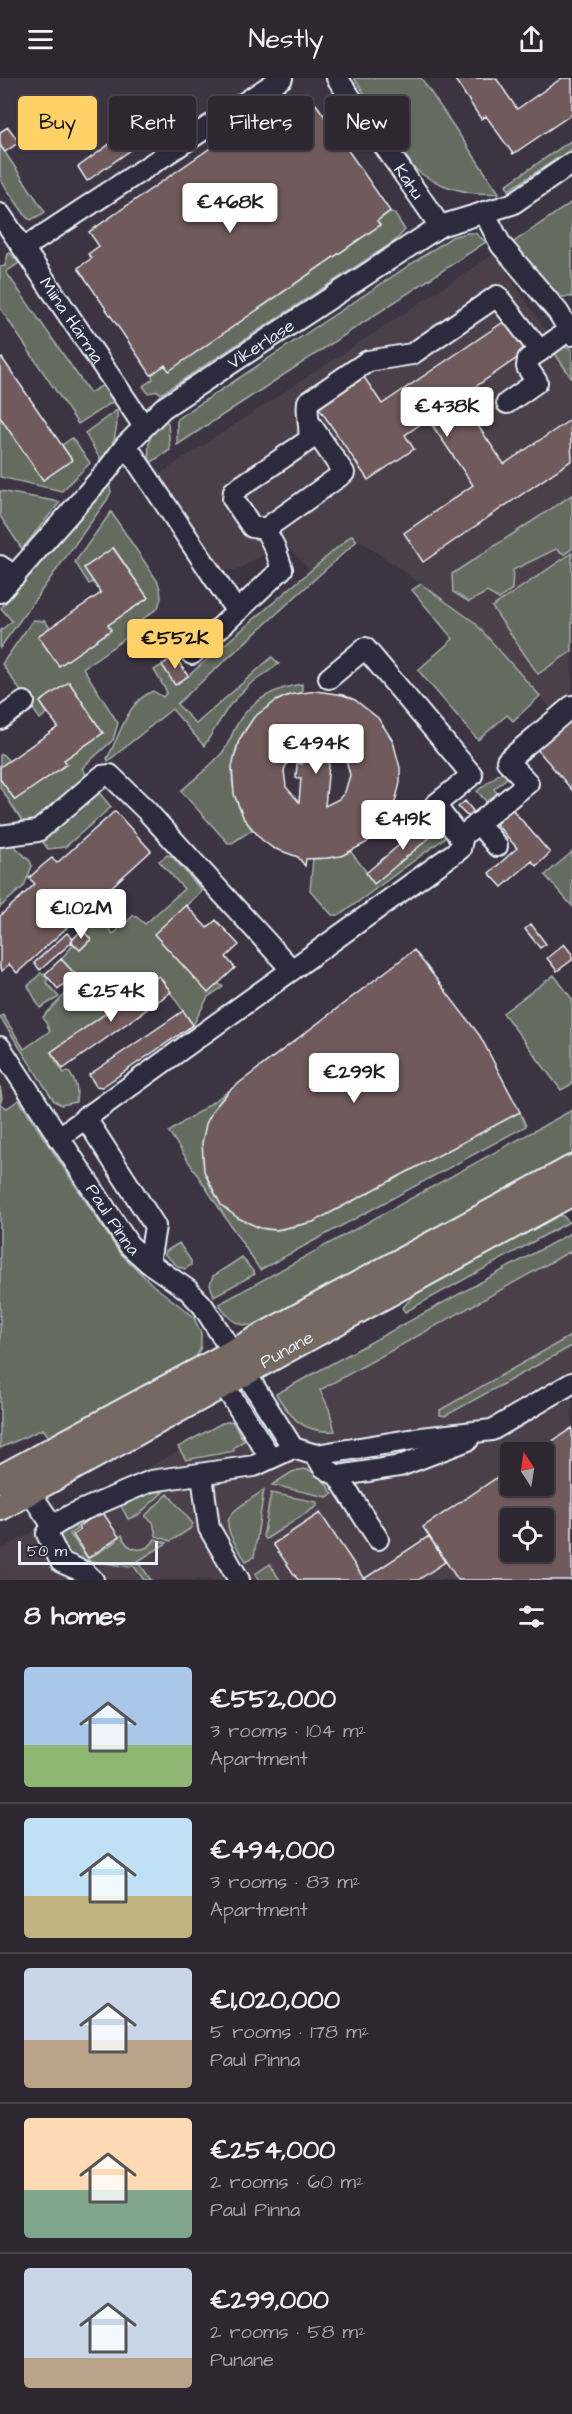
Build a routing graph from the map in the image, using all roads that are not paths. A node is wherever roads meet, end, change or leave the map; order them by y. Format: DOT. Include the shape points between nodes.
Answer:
graph roads {
  1 [pos="282,78"];
  2 [pos="337,78"];
  3 [pos="572,163"];
  4 [pos="484,212"];
  5 [pos="0,214"];
  6 [pos="440,226"];
  7 [pos="12,241"];
  8 [pos="565,307"];
  9 [pos="570,332"];
  10 [pos="540,351"];
  11 [pos="507,403"];
  12 [pos="143,425"];
  13 [pos="311,425"];
  14 [pos="126,445"];
  15 [pos="266,529"];
  16 [pos="8,571"];
  17 [pos="0,592"];
  18 [pos="237,612"];
  19 [pos="192,654"];
  20 [pos="329,678"];
  21 [pos="24,702"];
  22 [pos="572,706"];
  23 [pos="0,719"];
  24 [pos="478,823"];
  25 [pos="0,836"];
  26 [pos="460,838"];
  27 [pos="497,846"];
  28 [pos="292,970"];
  29 [pos="0,1047"];
  30 [pos="85,1117"];
  31 [pos="58,1138"];
  32 [pos="566,1190"];
  33 [pos="149,1263"];
  34 [pos="228,1369"];
  35 [pos="572,1383"];
  36 [pos="492,1430"];
  37 [pos="294,1448"];
  38 [pos="316,1455"];
  39 [pos="270,1458"];
  40 [pos="202,1475"];
  41 [pos="338,1476"];
  42 [pos="15,1481"];
  43 [pos="0,1507"];
  44 [pos="53,1526"];
  45 [pos="378,1539"];
  46 [pos="93,1580"];
  47 [pos="239,1580"];
  1 -- 7 [label="street"];
  2 -- 6 [label="street, Kahu"];
  3 -- 4 [label="street, Vikerlase" via="512,204"];
  4 -- 6 [label="street, Vikerlase"];
  4 -- 8 [label="street" via="501,244"];
  5 -- 7 [label="street, Miina Härma"];
  6 -- 12 [label="street, Vikerlase"];
  7 -- 12 [label="street, Miina Härma"];
  8 -- 9 [label="street"];
  9 -- 10 [label="street"];
  10 -- 11 [label="street" via="528,360 527,367 537,382"];
  10 -- 13 [label="street" via="497,296 412,354 369,361 308,402 306,413"];
  12 -- 14 [label="street, Vikerlase"];
  13 -- 15 [label="street" via="344,473"];
  13 -- 15 [label="street" via="309,440 279,467 234,491 233,499 252,527"];
  14 -- 16 [label="street, Vikerlase" via="106,472"];
  14 -- 18 [label="street"];
  15 -- 18 [label="street" via="282,569"];
  16 -- 17 [label="street, Vikerlase"];
  18 -- 19 [label="street"];
  20 -- 26 [label="street" via="365,648 472,775 435,805"];
  21 -- 23 [label="street"];
  22 -- 24 [label="street" via="507,761 528,783"];
  24 -- 26 [label="street"];
  24 -- 27 [label="street"];
  25 -- 28 [label="street" via="38,831 102,776 110,775"];
  26 -- 28 [label="street" via="459,849"];
  28 -- 30 [label="street"];
  29 -- 31 [label="street, Paul Pinna"];
  30 -- 31 [label="street"];
  30 -- 33 [label="street" via="155,1226"];
  31 -- 33 [label="street, Paul Pinna" via="121,1235"];
  32 -- 34 [label="main road, Punane"];
  33 -- 34 [label="street, Paul Pinna" via="188,1290 203,1306"];
  34 -- 37 [label="street"];
  34 -- 39 [label="street"];
  34 -- 42 [label="main road, Punane"];
  35 -- 36 [label="street"];
  36 -- 38 [label="street"];
  36 -- 41 [label="street" via="400,1466"];
  37 -- 38 [label="street"];
  37 -- 39 [label="street"];
  38 -- 41 [label="street" via="323,1467"];
  39 -- 40 [label="street" via="254,1466"];
  40 -- 44 [label="street" via="151,1481"];
  40 -- 47 [label="street" via="209,1528"];
  41 -- 45 [label="street"];
  42 -- 43 [label="main road, Punane"];
  42 -- 44 [label="street"];
  44 -- 46 [label="street" via="47,1534 61,1562"];
}
